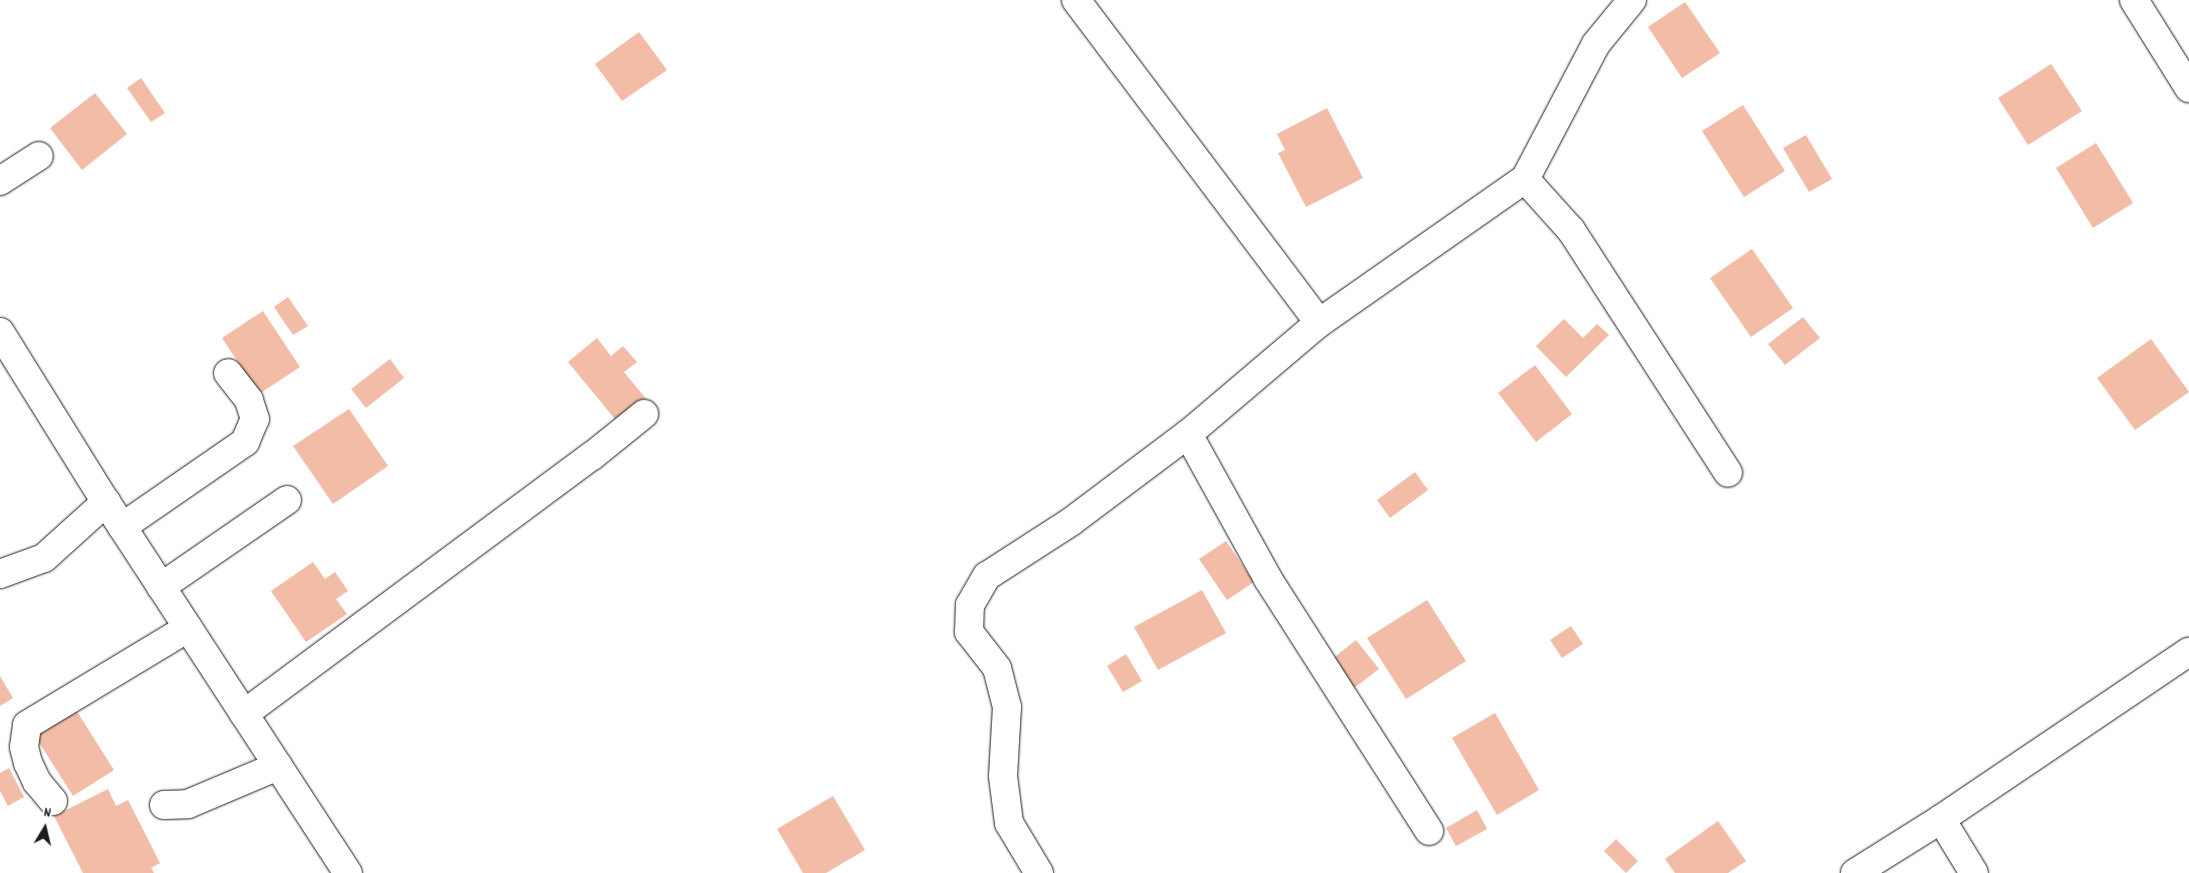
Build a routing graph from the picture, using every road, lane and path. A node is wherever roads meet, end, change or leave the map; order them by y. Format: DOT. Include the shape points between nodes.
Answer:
graph roads {
  1 [pos="1076,0"];
  2 [pos="1632,0"];
  3 [pos="2134,0"];
  4 [pos="2189,88"];
  5 [pos="39,156"];
  6 [pos="1525,179"];
  7 [pos="0,182"];
  8 [pos="1319,323"];
  9 [pos="0,332"];
  10 [pos="228,373"];
  11 [pos="644,414"];
  12 [pos="1188,434"];
  13 [pos="1728,472"];
  14 [pos="287,500"];
  15 [pos="106,502"];
  16 [pos="122,528"];
  17 [pos="0,574"];
  18 [pos="161,587"];
  19 [pos="188,628"];
  20 [pos="2189,652"];
  21 [pos="244,714"];
  22 [pos="278,766"];
  23 [pos="53,801"];
  24 [pos="164,805"];
  25 [pos="1941,820"];
  26 [pos="1429,831"];
  27 [pos="348,873"];
  28 [pos="1038,873"];
  29 [pos="1855,873"];
  30 [pos="1974,873"];
  1 -- 8 [label="street"];
  2 -- 6 [label="street" via="1596,44"];
  3 -- 4 [label="street"];
  5 -- 7 [label="street"];
  6 -- 8 [label="street"];
  6 -- 13 [label="street" via="1571,230"];
  8 -- 12 [label="street"];
  9 -- 15 [label="street"];
  10 -- 16 [label="street" via="249,400 255,419 245,442"];
  11 -- 21 [label="street"];
  12 -- 26 [label="street" via="1268,579"];
  12 -- 28 [label="street" via="1072,521 987,576 970,604 969,632 997,668 1007,707 1003,776 1009,823"];
  14 -- 18 [label="street"];
  15 -- 16 [label="street"];
  15 -- 17 [label="street" via="44,558"];
  16 -- 18 [label="street"];
  18 -- 19 [label="street"];
  19 -- 21 [label="street"];
  19 -- 23 [label="street" via="27,725 24,747 28,763 37,782"];
  20 -- 25 [label="street"];
  21 -- 22 [label="street"];
  22 -- 24 [label="street" via="195,801"];
  22 -- 27 [label="street"];
  25 -- 29 [label="street"];
  25 -- 30 [label="street"];
}
